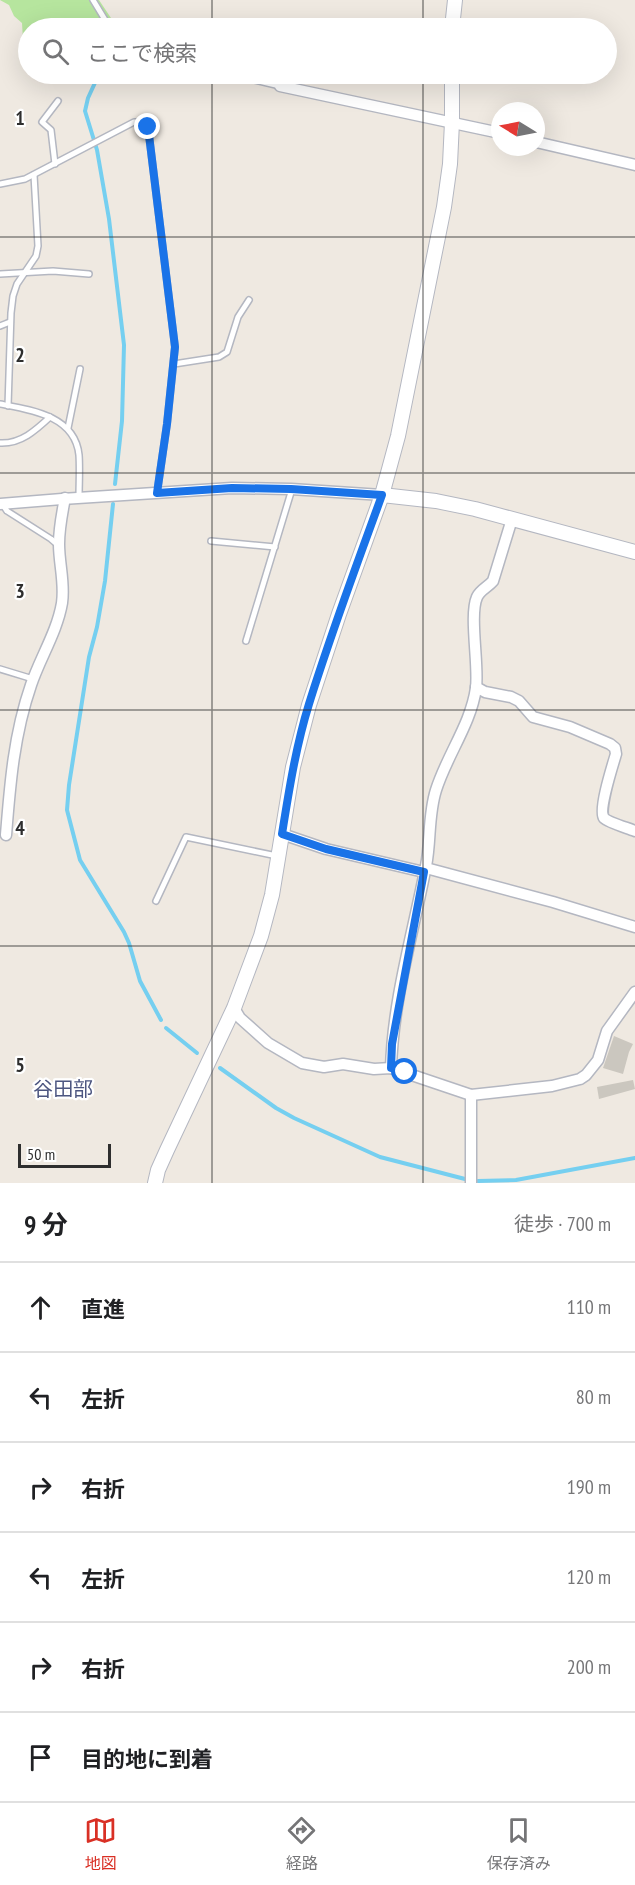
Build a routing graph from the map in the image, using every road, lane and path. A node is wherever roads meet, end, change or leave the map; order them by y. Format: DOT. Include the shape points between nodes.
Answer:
graph roads {
  1 [pos="93,0"];
  2 [pos="455,0"];
  3 [pos="104,18"];
  4 [pos="454,18"];
  5 [pos="272,84"];
  6 [pos="452,84"];
  7 [pos="280,86"];
  8 [pos="58,100"];
  9 [pos="452,123"];
  10 [pos="491,132"];
  11 [pos="545,144"];
  12 [pos="55,164"];
  13 [pos="635,165"];
  14 [pos="34,175"];
  15 [pos="0,184"];
  16 [pos="24,273"];
  17 [pos="0,274"];
  18 [pos="89,274"];
  19 [pos="249,300"];
  20 [pos="10,322"];
  21 [pos="0,326"];
  22 [pos="174,364"];
  23 [pos="80,369"];
  24 [pos="0,404"];
  25 [pos="8,406"];
  26 [pos="50,417"];
  27 [pos="68,428"];
  28 [pos="0,443"];
  29 [pos="292,489"];
  30 [pos="157,493"];
  31 [pos="382,495"];
  32 [pos="65,498"];
  33 [pos="79,498"];
  34 [pos="1,504"];
  35 [pos="512,519"];
  36 [pos="212,541"];
  37 [pos="59,547"];
  38 [pos="275,547"];
  39 [pos="635,552"];
  40 [pos="246,641"];
  41 [pos="0,669"];
  42 [pos="33,680"];
  43 [pos="476,687"];
  44 [pos="635,831"];
  45 [pos="282,834"];
  46 [pos="6,835"];
  47 [pos="278,856"];
  48 [pos="425,870"];
  49 [pos="156,901"];
  50 [pos="635,927"];
  51 [pos="635,992"];
  52 [pos="234,1008"];
  53 [pos="391,1068"];
  54 [pos="471,1095"];
  55 [pos="155,1183"];
  56 [pos="471,1183"];
  1 -- 3 [label="lane"];
  2 -- 4 [label="street"];
  5 -- 7 [label="lane"];
  6 -- 9 [label="street"];
  7 -- 9 [label="street"];
  8 -- 12 [label="lane" via="42,122 51,130"];
  9 -- 10 [label="street"];
  9 -- 31 [label="street" via="444,207 398,436"];
  11 -- 13 [label="street"];
  12 -- 14 [label="lane"];
  12 -- 22 [label="lane" via="134,122 148,127"];
  14 -- 15 [label="lane"];
  14 -- 16 [label="lane" via="38,246"];
  16 -- 17 [label="lane"];
  16 -- 18 [label="lane"];
  16 -- 20 [label="lane" via="13,296"];
  19 -- 22 [label="lane" via="238,317 227,352 219,357"];
  20 -- 21 [label="lane"];
  20 -- 25 [label="lane"];
  22 -- 30 [label="lane"];
  23 -- 27 [label="lane"];
  24 -- 25 [label="lane"];
  25 -- 26 [label="lane"];
  26 -- 27 [label="lane"];
  26 -- 28 [label="lane" via="19,440"];
  27 -- 33 [label="lane" via="79,455"];
  29 -- 30 [label="street"];
  29 -- 31 [label="street"];
  29 -- 38 [label="lane"];
  30 -- 33 [label="street"];
  31 -- 35 [label="street" via="436,501"];
  31 -- 45 [label="street" via="309,705"];
  32 -- 33 [label="street"];
  32 -- 34 [label="street"];
  32 -- 37 [label="street"];
  34 -- 37 [label="lane"];
  35 -- 39 [label="street"];
  35 -- 43 [label="street" via="493,581 481,591 475,606"];
  36 -- 38 [label="lane"];
  37 -- 42 [label="street" via="62,605"];
  38 -- 40 [label="lane"];
  41 -- 42 [label="lane"];
  42 -- 46 [label="street" via="11,771"];
  43 -- 44 [label="street" via="511,697 533,717 570,727 615,748 602,814 608,821"];
  43 -- 48 [label="street" via="435,791"];
  45 -- 47 [label="street"];
  45 -- 48 [label="street" via="326,849"];
  47 -- 49 [label="lane" via="186,837"];
  47 -- 52 [label="street" via="261,936"];
  48 -- 50 [label="street"];
  48 -- 53 [label="street" via="396,1015"];
  51 -- 54 [label="street" via="607,1030 598,1060 580,1079"];
  52 -- 53 [label="street" via="268,1043 302,1063"];
  52 -- 55 [label="street"];
  53 -- 54 [label="street"];
  54 -- 56 [label="street"];
}
